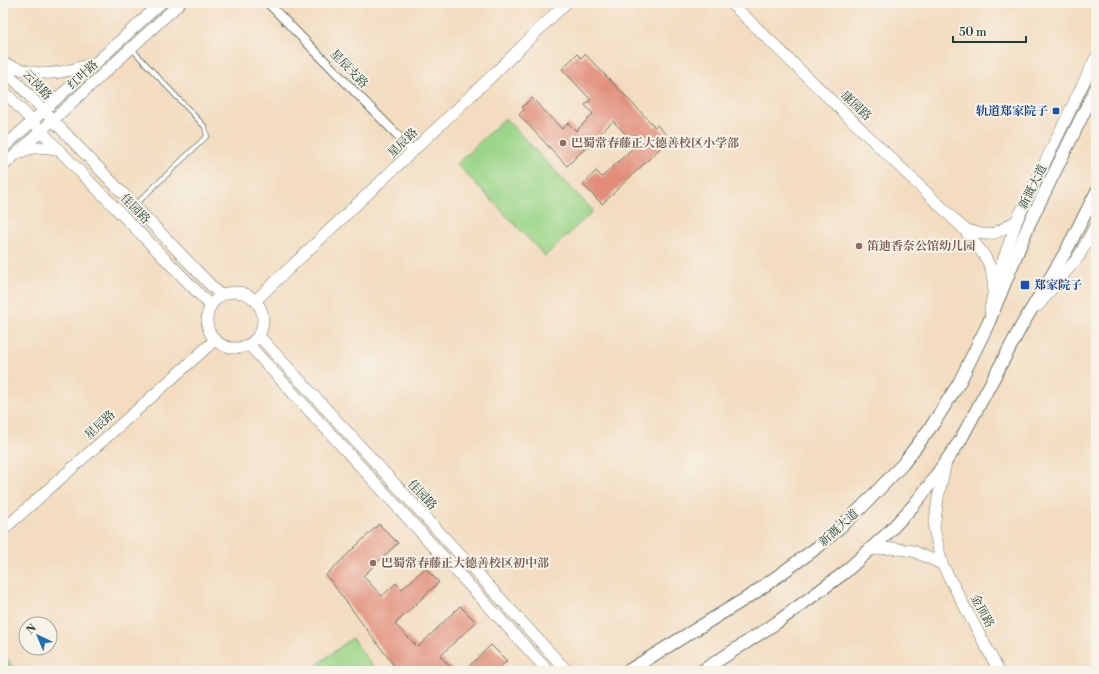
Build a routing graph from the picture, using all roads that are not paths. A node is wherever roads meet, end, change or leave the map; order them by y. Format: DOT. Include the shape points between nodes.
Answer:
graph roads {
  1 [pos="161,3"];
  2 [pos="180,3"];
  3 [pos="268,3"];
  4 [pos="566,3"];
  5 [pos="732,3"];
  6 [pos="131,48"];
  7 [pos="1096,57"];
  8 [pos="3,63"];
  9 [pos="96,63"];
  10 [pos="3,68"];
  11 [pos="1096,88"];
  12 [pos="3,90"];
  13 [pos="43,111"];
  14 [pos="52,120"];
  15 [pos="32,121"];
  16 [pos="41,131"];
  17 [pos="3,148"];
  18 [pos="59,150"];
  19 [pos="413,151"];
  20 [pos="17,153"];
  21 [pos="3,166"];
  22 [pos="1096,193"];
  23 [pos="134,206"];
  24 [pos="1017,220"];
  25 [pos="1096,225"];
  26 [pos="963,228"];
  27 [pos="994,287"];
  28 [pos="220,295"];
  29 [pos="256,300"];
  30 [pos="210,305"];
  31 [pos="988,324"];
  32 [pos="1022,325"];
  33 [pos="259,336"];
  34 [pos="215,340"];
  35 [pos="249,345"];
  36 [pos="946,460"];
  37 [pos="3,530"];
  38 [pos="869,550"];
  39 [pos="942,564"];
  40 [pos="729,654"];
  41 [pos="548,671"];
  42 [pos="567,671"];
  43 [pos="628,671"];
  44 [pos="702,671"];
  45 [pos="711,671"];
  46 [pos="999,671"];
  1 -- 9 [label="main road, 红叶路"];
  2 -- 6 [label="main road, 红叶路"];
  3 -- 19 [label="street, 星辰支路"];
  4 -- 19 [label="main road, 星辰路"];
  5 -- 26 [label="main road, 康园路"];
  6 -- 14 [label="main road, 红叶路"];
  6 -- 23 [label="lane" via="205,127 207,136"];
  7 -- 24 [label="main road, 新溉大道"];
  8 -- 9 [label="main road" via="20,70 46,74 69,71"];
  9 -- 13 [label="main road, 红叶路"];
  10 -- 13 [label="main road, 云岗路"];
  11 -- 31 [label="main road, 新溉大道" via="1029,224"];
  12 -- 15 [label="main road"];
  13 -- 14 [label="main road, 云岗路"];
  13 -- 15 [label="main road, 红叶路"];
  14 -- 16 [label="main road, 红叶路"];
  14 -- 23 [label="main road, 佳园路"];
  15 -- 16 [label="main road"];
  15 -- 17 [label="main road, 红叶路"];
  16 -- 18 [label="main road, 佳园路"];
  16 -- 20 [label="main road, 红叶路"];
  18 -- 20 [label="main road" via="37,147"];
  18 -- 30 [label="main road, 佳园路"];
  19 -- 29 [label="main road, 星辰路"];
  20 -- 21 [label="main road, 红叶路"];
  22 -- 32 [label="main road" via="1065,253"];
  23 -- 28 [label="main road, 佳园路"];
  24 -- 26 [label="main road" via="991,234 980,235"];
  24 -- 27 [label="main road, 新溉大道"];
  25 -- 32 [label="main road" via="1080,256"];
  26 -- 27 [label="main road, 康园路" via="991,268"];
  27 -- 31 [label="main road, 新溉大道"];
  28 -- 29 [label="main road" via="242,292"];
  28 -- 30 [label="main road"];
  29 -- 33 [label="main road" via="263,316"];
  30 -- 34 [label="main road" via="207,319 210,334"];
  31 -- 43 [label="main road, 新溉大道" via="958,383 933,424 903,464 862,507 819,546 753,594"];
  32 -- 36 [label="main road" via="960,441"];
  33 -- 35 [label="main road"];
  33 -- 42 [label="main road, 佳园路"];
  34 -- 35 [label="main road" via="227,347"];
  34 -- 37 [label="main road, 星辰路"];
  35 -- 41 [label="main road"];
  36 -- 38 [label="main road" via="913,506"];
  36 -- 39 [label="main road, 金顶路" via="934,528"];
  38 -- 39 [label="main road" via="892,548 913,551"];
  38 -- 40 [label="main road" via="776,623"];
  39 -- 46 [label="main road, 金顶路"];
  40 -- 44 [label="main road"];
  40 -- 45 [label="lane"];
}
